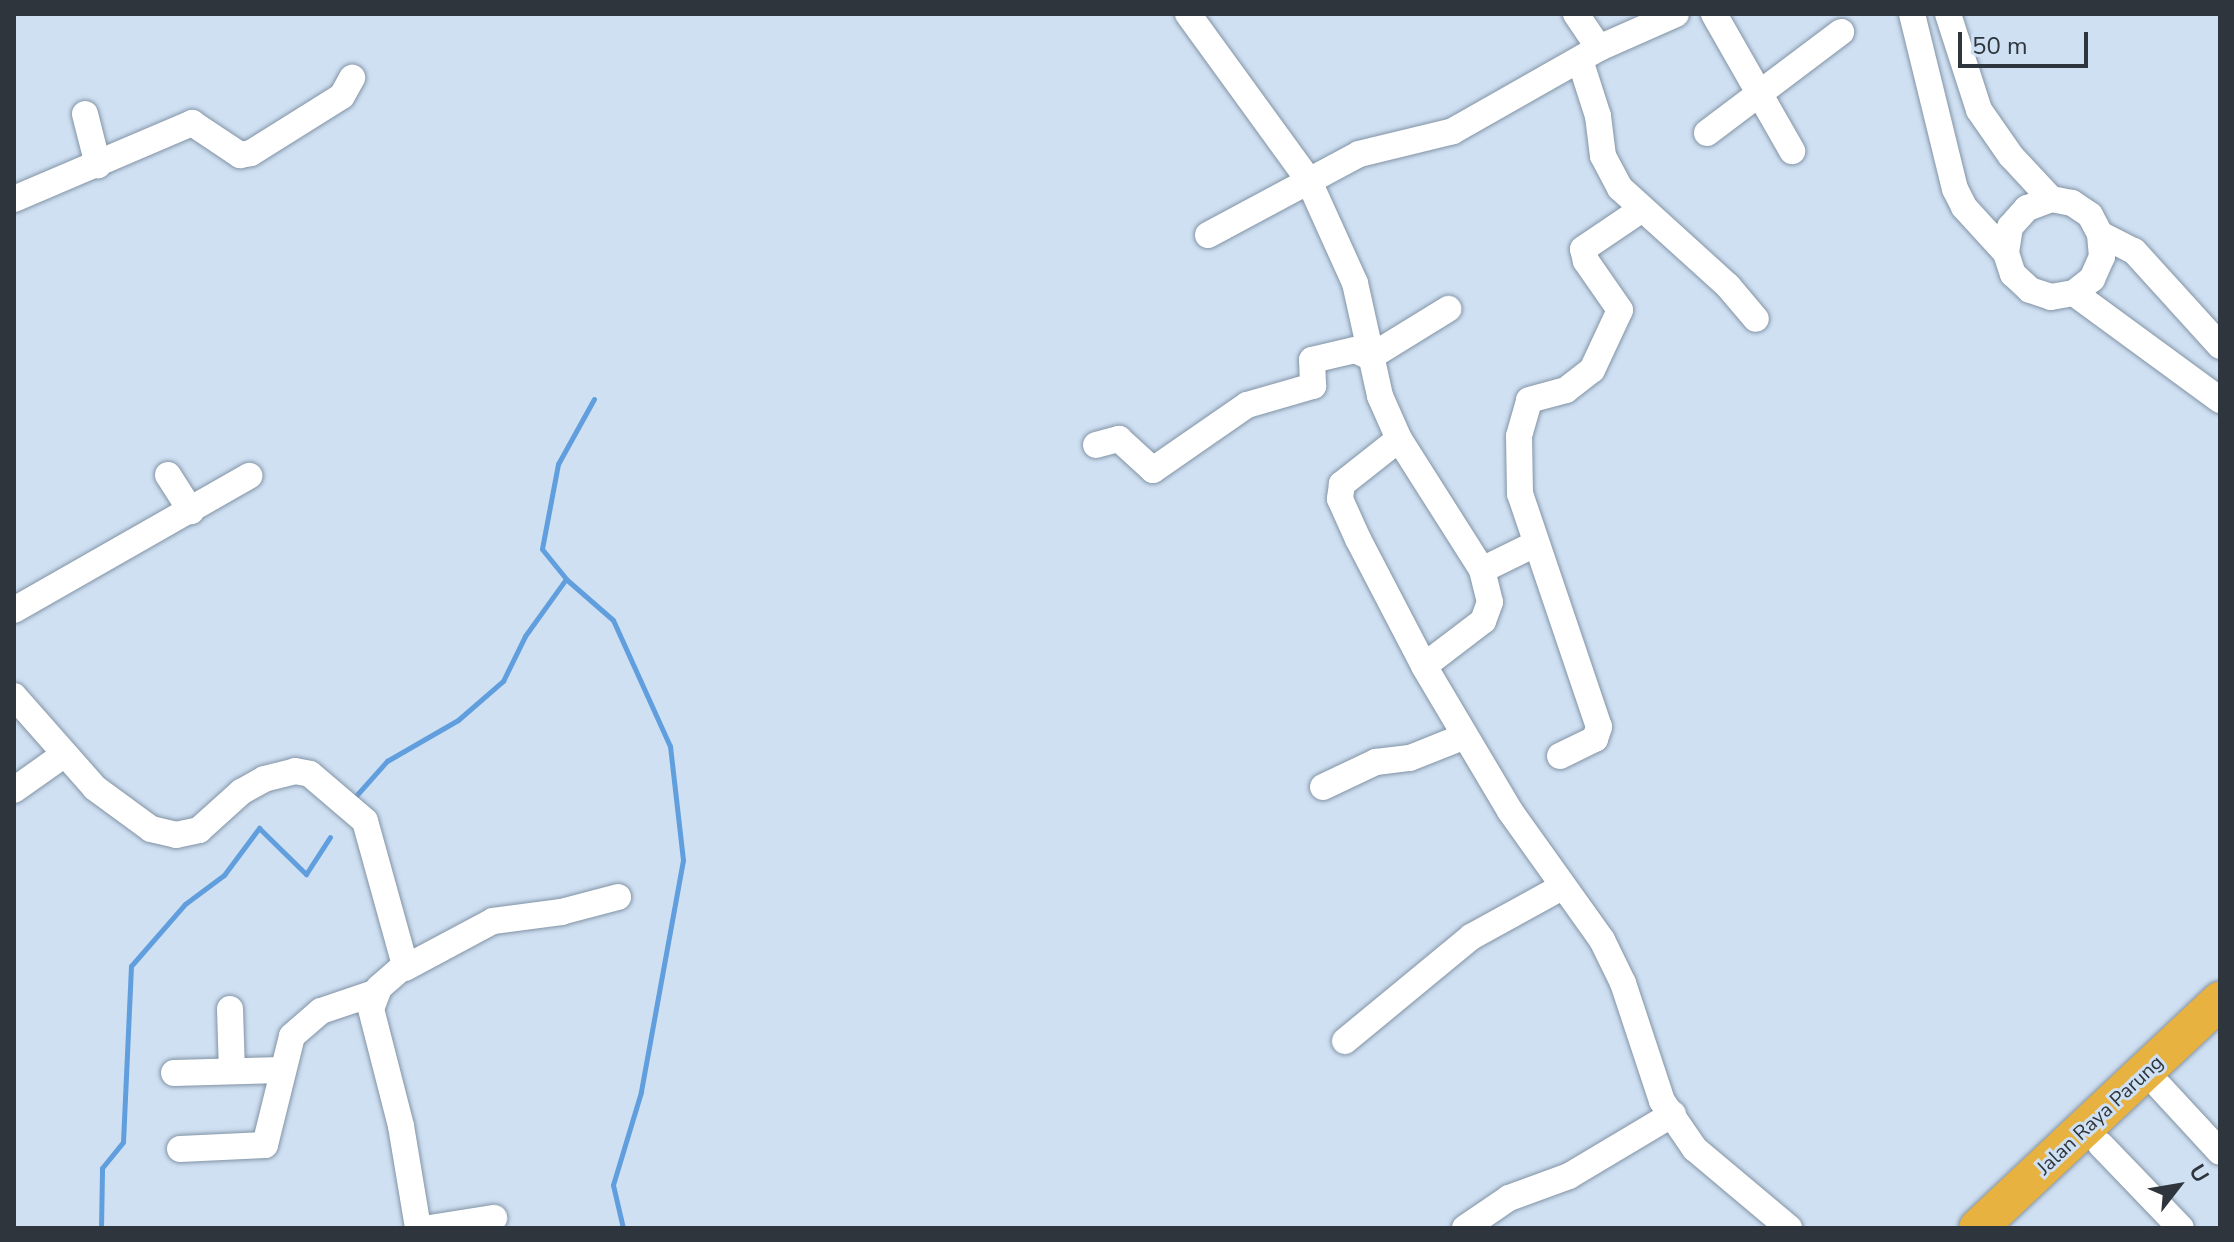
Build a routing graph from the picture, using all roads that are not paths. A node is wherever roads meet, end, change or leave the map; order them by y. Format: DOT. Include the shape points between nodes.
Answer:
graph roads {
  1 [pos="1188,14"];
  2 [pos="1576,14"];
  3 [pos="1676,14"];
  4 [pos="1714,14"];
  5 [pos="1912,14"];
  6 [pos="1948,14"];
  7 [pos="1841,32"];
  8 [pos="1589,54"];
  9 [pos="352,78"];
  10 [pos="1758,92"];
  11 [pos="85,114"];
  12 [pos="1707,133"];
  13 [pos="1792,151"];
  14 [pos="98,165"];
  15 [pos="1308,179"];
  16 [pos="14,199"];
  17 [pos="2051,199"];
  18 [pos="1642,209"];
  19 [pos="2100,234"];
  20 [pos="1208,235"];
  21 [pos="2006,253"];
  22 [pos="2074,293"];
  23 [pos="1448,309"];
  24 [pos="1756,319"];
  25 [pos="2220,346"];
  26 [pos="1370,357"];
  27 [pos="2220,400"];
  28 [pos="1399,439"];
  29 [pos="1096,445"];
  30 [pos="168,475"];
  31 [pos="249,476"];
  32 [pos="191,511"];
  33 [pos="1535,544"];
  34 [pos="1482,570"];
  35 [pos="14,610"];
  36 [pos="1424,666"];
  37 [pos="14,696"];
  38 [pos="1465,736"];
  39 [pos="62,756"];
  40 [pos="1560,756"];
  41 [pos="1323,787"];
  42 [pos="14,790"];
  43 [pos="1562,887"];
  44 [pos="618,897"];
  45 [pos="405,968"];
  46 [pos="377,992"];
  47 [pos="2220,1001"];
  48 [pos="230,1009"];
  49 [pos="2220,1030"];
  50 [pos="1345,1041"];
  51 [pos="281,1070"];
  52 [pos="232,1071"];
  53 [pos="174,1073"];
  54 [pos="2160,1087"];
  55 [pos="1673,1114"];
  56 [pos="2101,1145"];
  57 [pos="180,1149"];
  58 [pos="2220,1152"];
  59 [pos="494,1218"];
  60 [pos="418,1228"];
  61 [pos="430,1228"];
  62 [pos="1465,1228"];
  63 [pos="1789,1228"];
  64 [pos="1978,1228"];
  65 [pos="2011,1228"];
  66 [pos="2181,1228"];
  1 -- 15 [label="street"];
  2 -- 8 [label="street"];
  3 -- 8 [label="street"];
  4 -- 10 [label="street"];
  5 -- 21 [label="street" via="1955,189 1964,207"];
  6 -- 17 [label="street" via="1979,110 2011,156"];
  7 -- 10 [label="street"];
  8 -- 15 [label="street" via="1453,131 1384,144"];
  8 -- 18 [label="street" via="1603,156 1620,188"];
  9 -- 14 [label="street" via="342,96 251,153 232,151 192,123"];
  10 -- 12 [label="street"];
  10 -- 13 [label="street"];
  11 -- 14 [label="street"];
  14 -- 16 [label="street"];
  15 -- 20 [label="street"];
  15 -- 26 [label="street" via="1344,250"];
  17 -- 19 [label="street" via="2081,209"];
  17 -- 21 [label="street" via="2027,208 2010,227"];
  18 -- 24 [label="street" via="1728,286"];
  18 -- 33 [label="street" via="1583,249 1620,310 1588,377 1566,390 1533,398 1524,409 1520,494"];
  19 -- 22 [label="street" via="2097,268"];
  19 -- 25 [label="street" via="2134,251"];
  21 -- 22 [label="street" via="2013,274 2030,290 2051,297"];
  22 -- 27 [label="street"];
  23 -- 26 [label="street"];
  26 -- 28 [label="street"];
  26 -- 29 [label="street" via="1355,350 1312,360 1313,386 1247,405 1153,470 1119,439"];
  28 -- 34 [label="street"];
  28 -- 36 [label="street" via="1346,477 1340,499"];
  30 -- 32 [label="street"];
  31 -- 32 [label="street"];
  32 -- 35 [label="street"];
  33 -- 34 [label="street"];
  33 -- 40 [label="street" via="1600,733"];
  34 -- 36 [label="street" via="1490,602 1487,616"];
  36 -- 38 [label="street"];
  37 -- 39 [label="street"];
  38 -- 41 [label="street" via="1410,758 1376,762"];
  38 -- 43 [label="street"];
  39 -- 42 [label="street"];
  39 -- 45 [label="street" via="127,815 176,835 199,830 264,779 295,771 310,774 368,828"];
  43 -- 50 [label="street" via="1471,937"];
  43 -- 55 [label="street" via="1602,940 1623,983 1662,1101"];
  44 -- 45 [label="street" via="493,921"];
  45 -- 46 [label="street"];
  46 -- 51 [label="street" via="337,1003 306,1022 292,1036"];
  46 -- 60 [label="street" via="373,1026 401,1126"];
  47 -- 64 [label="highway, Jalan Raya Parung"];
  48 -- 52 [label="street"];
  49 -- 54 [label="highway, Jalan Raya Parung"];
  51 -- 52 [label="street"];
  51 -- 57 [label="street" via="265,1145"];
  52 -- 53 [label="street"];
  54 -- 56 [label="highway, Jalan Raya Parung"];
  54 -- 58 [label="street"];
  55 -- 62 [label="street" via="1569,1176 1509,1198"];
  55 -- 63 [label="street" via="1695,1149"];
  56 -- 65 [label="highway, Jalan Raya Parung"];
  56 -- 66 [label="street"];
  59 -- 61 [label="street"];
}
